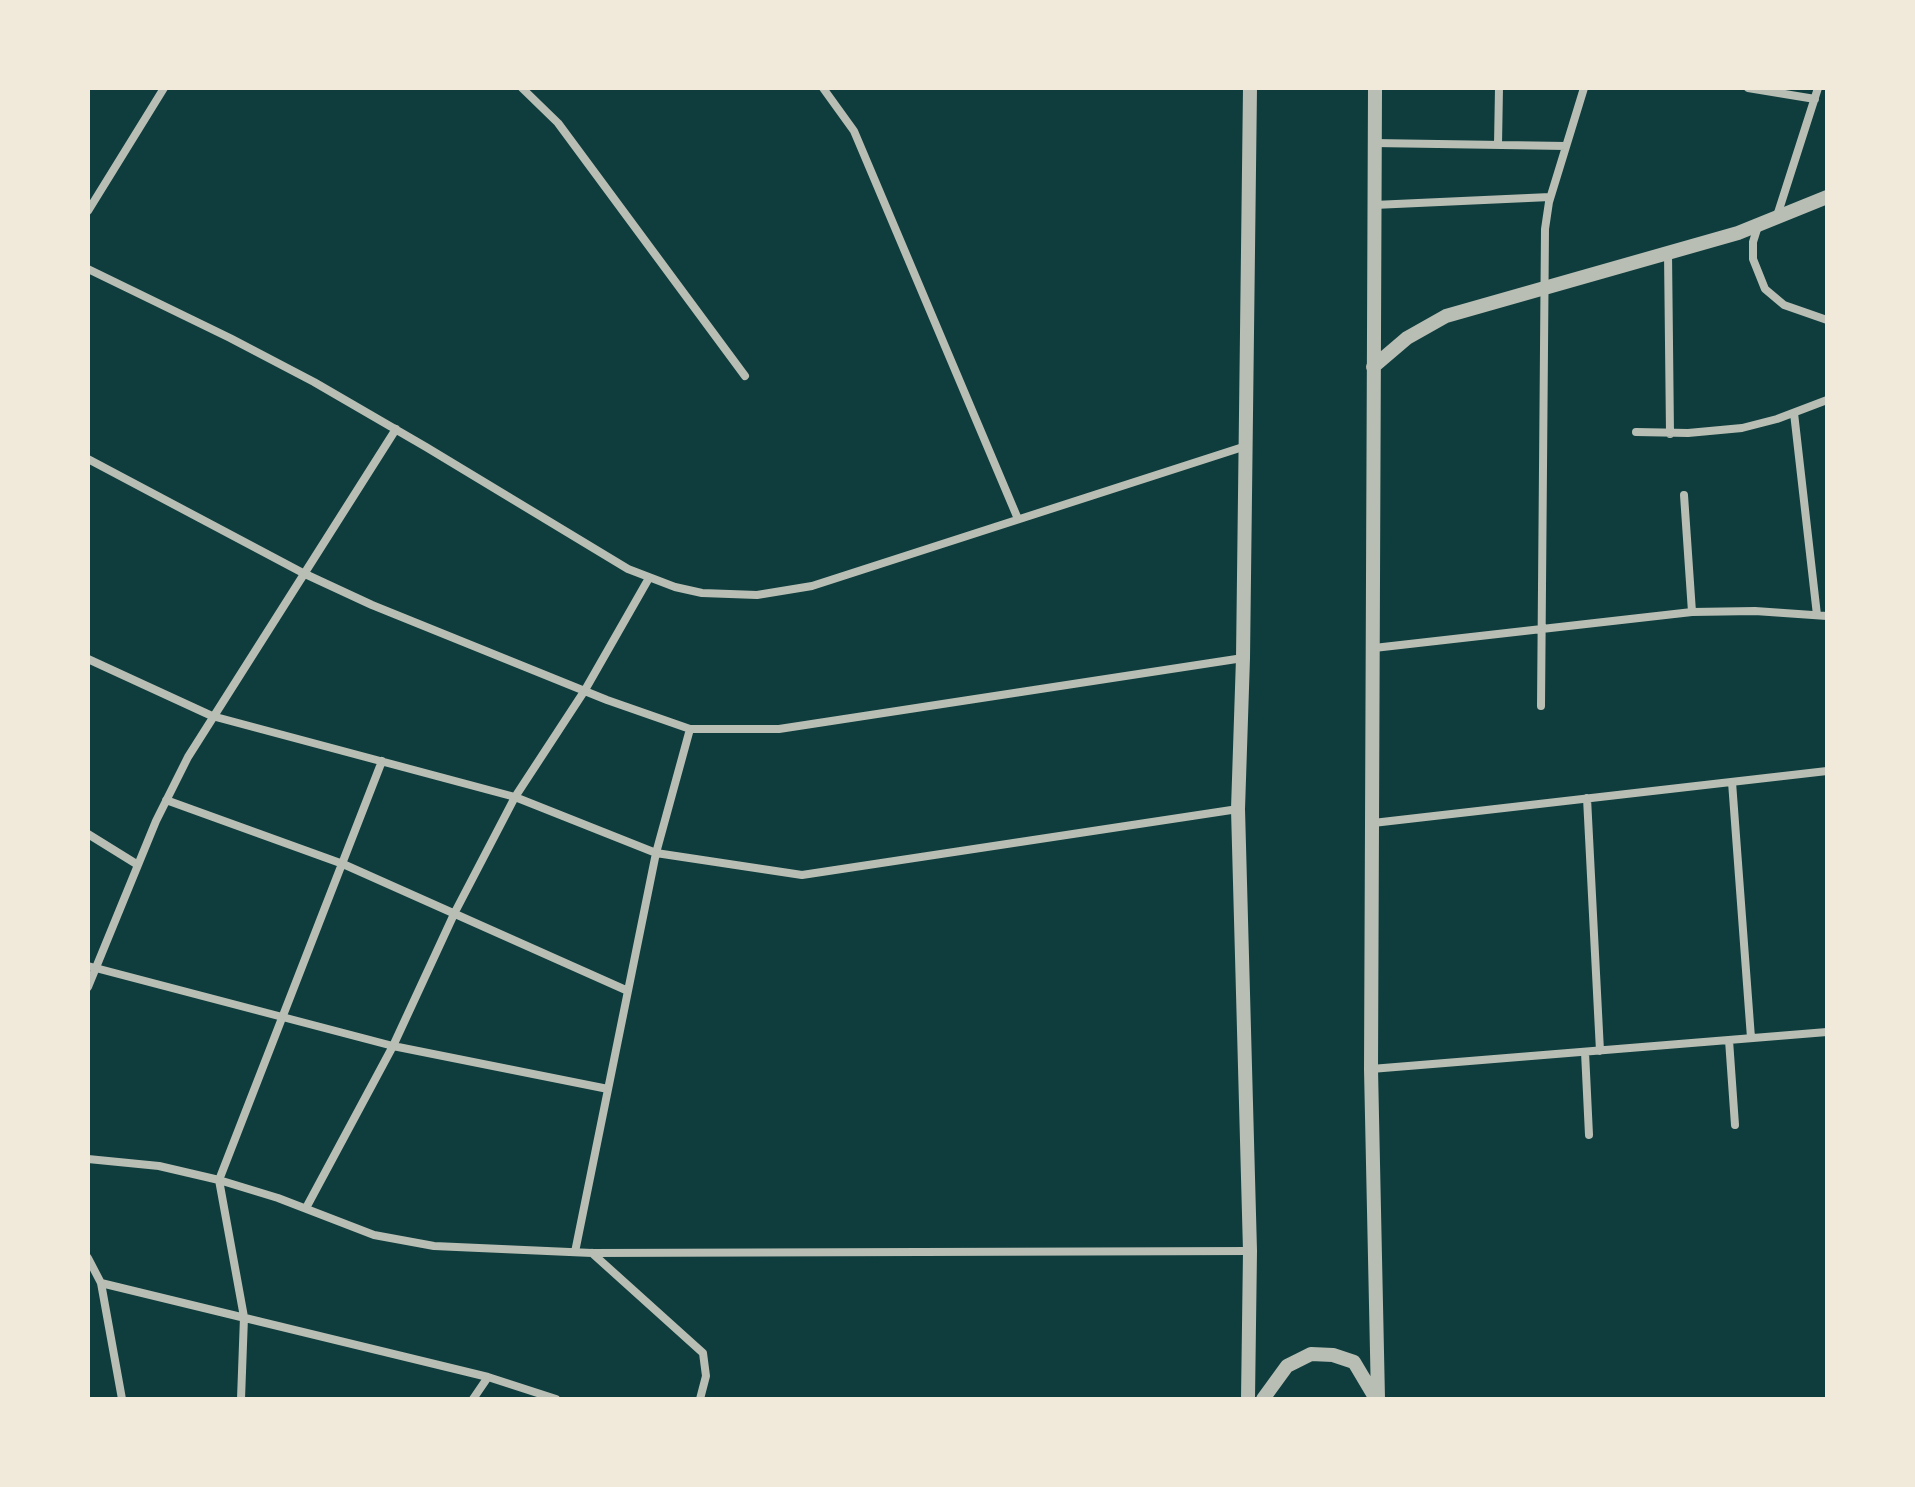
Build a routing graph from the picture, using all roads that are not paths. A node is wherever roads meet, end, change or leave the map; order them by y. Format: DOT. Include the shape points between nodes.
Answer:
graph roads {
  1 [pos="164,88"];
  2 [pos="522,88"];
  3 [pos="823,88"];
  4 [pos="1250,88"];
  5 [pos="1375,88"];
  6 [pos="1499,88"];
  7 [pos="1584,88"];
  8 [pos="1748,88"];
  9 [pos="1818,88"];
  10 [pos="1815,99"];
  11 [pos="1374,143"];
  12 [pos="1498,145"];
  13 [pos="1566,146"];
  14 [pos="1550,197"];
  15 [pos="1827,197"];
  16 [pos="1374,205"];
  17 [pos="88,211"];
  18 [pos="1776,219"];
  19 [pos="1758,226"];
  20 [pos="1668,253"];
  21 [pos="88,269"];
  22 [pos="1545,287"];
  23 [pos="1827,320"];
  24 [pos="1373,367"];
  25 [pos="745,376"];
  26 [pos="1827,400"];
  27 [pos="1794,413"];
  28 [pos="396,429"];
  29 [pos="1636,432"];
  30 [pos="1670,434"];
  31 [pos="1246,446"];
  32 [pos="88,459"];
  33 [pos="1684,495"];
  34 [pos="1018,519"];
  35 [pos="303,573"];
  36 [pos="649,578"];
  37 [pos="1692,612"];
  38 [pos="1822,616"];
  39 [pos="1542,629"];
  40 [pos="1374,648"];
  41 [pos="1243,658"];
  42 [pos="88,659"];
  43 [pos="585,690"];
  44 [pos="1541,706"];
  45 [pos="212,716"];
  46 [pos="690,729"];
  47 [pos="382,761"];
  48 [pos="1827,771"];
  49 [pos="1732,782"];
  50 [pos="515,797"];
  51 [pos="1587,798"];
  52 [pos="166,800"];
  53 [pos="1238,809"];
  54 [pos="1373,823"];
  55 [pos="88,834"];
  56 [pos="656,853"];
  57 [pos="343,864"];
  58 [pos="138,865"];
  59 [pos="455,912"];
  60 [pos="92,967"];
  61 [pos="88,987"];
  62 [pos="628,991"];
  63 [pos="284,1016"];
  64 [pos="1827,1032"];
  65 [pos="1751,1038"];
  66 [pos="1729,1040"];
  67 [pos="393,1046"];
  68 [pos="1600,1051"];
  69 [pos="1585,1052"];
  70 [pos="1371,1069"];
  71 [pos="608,1089"];
  72 [pos="1735,1125"];
  73 [pos="1589,1135"];
  74 [pos="88,1159"];
  75 [pos="219,1180"];
  76 [pos="306,1208"];
  77 [pos="1250,1251"];
  78 [pos="575,1252"];
  79 [pos="592,1253"];
  80 [pos="88,1258"];
  81 [pos="101,1283"];
  82 [pos="244,1317"];
  83 [pos="488,1377"];
  84 [pos="122,1399"];
  85 [pos="241,1399"];
  86 [pos="473,1399"];
  87 [pos="556,1399"];
  88 [pos="700,1399"];
  89 [pos="1248,1399"];
  90 [pos="1263,1399"];
  91 [pos="1377,1399"];
  1 -- 17 [label="street"];
  2 -- 25 [label="street" via="558,123"];
  3 -- 34 [label="street" via="854,131"];
  4 -- 31 [label="street"];
  5 -- 11 [label="street"];
  6 -- 12 [label="street"];
  7 -- 13 [label="street"];
  8 -- 10 [label="street"];
  9 -- 10 [label="street"];
  10 -- 18 [label="street"];
  11 -- 12 [label="street"];
  11 -- 16 [label="street"];
  12 -- 13 [label="street"];
  13 -- 14 [label="street"];
  14 -- 16 [label="street"];
  14 -- 22 [label="street"];
  15 -- 18 [label="street"];
  16 -- 24 [label="street"];
  18 -- 19 [label="street"];
  19 -- 20 [label="street"];
  19 -- 23 [label="street" via="1753,259 1765,289 1784,305"];
  20 -- 22 [label="street"];
  20 -- 30 [label="street"];
  21 -- 28 [label="street" via="230,338"];
  22 -- 24 [label="street" via="1429,324"];
  22 -- 39 [label="street"];
  24 -- 40 [label="street"];
  26 -- 27 [label="street"];
  27 -- 30 [label="street" via="1742,428"];
  27 -- 38 [label="street"];
  28 -- 35 [label="street"];
  28 -- 36 [label="street" via="607,558"];
  29 -- 30 [label="street"];
  31 -- 34 [label="street"];
  31 -- 41 [label="street"];
  32 -- 35 [label="street"];
  33 -- 37 [label="street"];
  34 -- 36 [label="street" via="785,592 716,594"];
  35 -- 43 [label="street"];
  35 -- 45 [label="street"];
  36 -- 43 [label="street"];
  37 -- 38 [label="street"];
  37 -- 39 [label="street"];
  39 -- 40 [label="street"];
  39 -- 44 [label="street"];
  40 -- 54 [label="street"];
  41 -- 46 [label="street" via="779,729"];
  41 -- 53 [label="street"];
  42 -- 45 [label="street"];
  43 -- 46 [label="street"];
  43 -- 50 [label="street"];
  45 -- 47 [label="street"];
  45 -- 52 [label="street"];
  46 -- 56 [label="street"];
  47 -- 50 [label="street"];
  47 -- 57 [label="street"];
  48 -- 49 [label="street"];
  49 -- 51 [label="street"];
  49 -- 65 [label="street"];
  50 -- 56 [label="street"];
  50 -- 59 [label="street"];
  51 -- 54 [label="street"];
  51 -- 68 [label="street"];
  52 -- 57 [label="street"];
  52 -- 58 [label="street"];
  53 -- 56 [label="street" via="802,875"];
  53 -- 77 [label="street"];
  54 -- 70 [label="street"];
  55 -- 58 [label="street"];
  56 -- 62 [label="street"];
  57 -- 59 [label="street"];
  57 -- 63 [label="street"];
  58 -- 60 [label="street"];
  59 -- 62 [label="street"];
  59 -- 67 [label="street"];
  60 -- 61 [label="street"];
  60 -- 63 [label="street"];
  62 -- 71 [label="street"];
  63 -- 67 [label="street"];
  63 -- 75 [label="street"];
  64 -- 65 [label="street"];
  65 -- 66 [label="street"];
  66 -- 68 [label="street"];
  66 -- 72 [label="street"];
  67 -- 71 [label="street"];
  67 -- 76 [label="street"];
  68 -- 69 [label="street"];
  69 -- 70 [label="street"];
  69 -- 73 [label="street"];
  70 -- 91 [label="street"];
  71 -- 78 [label="street"];
  74 -- 75 [label="street" via="159,1166"];
  75 -- 76 [label="street"];
  75 -- 82 [label="street"];
  76 -- 78 [label="street" via="414,1243"];
  77 -- 79 [label="street"];
  77 -- 89 [label="street"];
  78 -- 79 [label="street"];
  79 -- 88 [label="street" via="703,1353 706,1376"];
  80 -- 81 [label="street"];
  81 -- 82 [label="street"];
  81 -- 84 [label="street"];
  82 -- 83 [label="street"];
  82 -- 85 [label="street"];
  83 -- 86 [label="street"];
  83 -- 87 [label="street"];
  90 -- 91 [label="street" via="1287,1366 1311,1354 1354,1362"];
}
